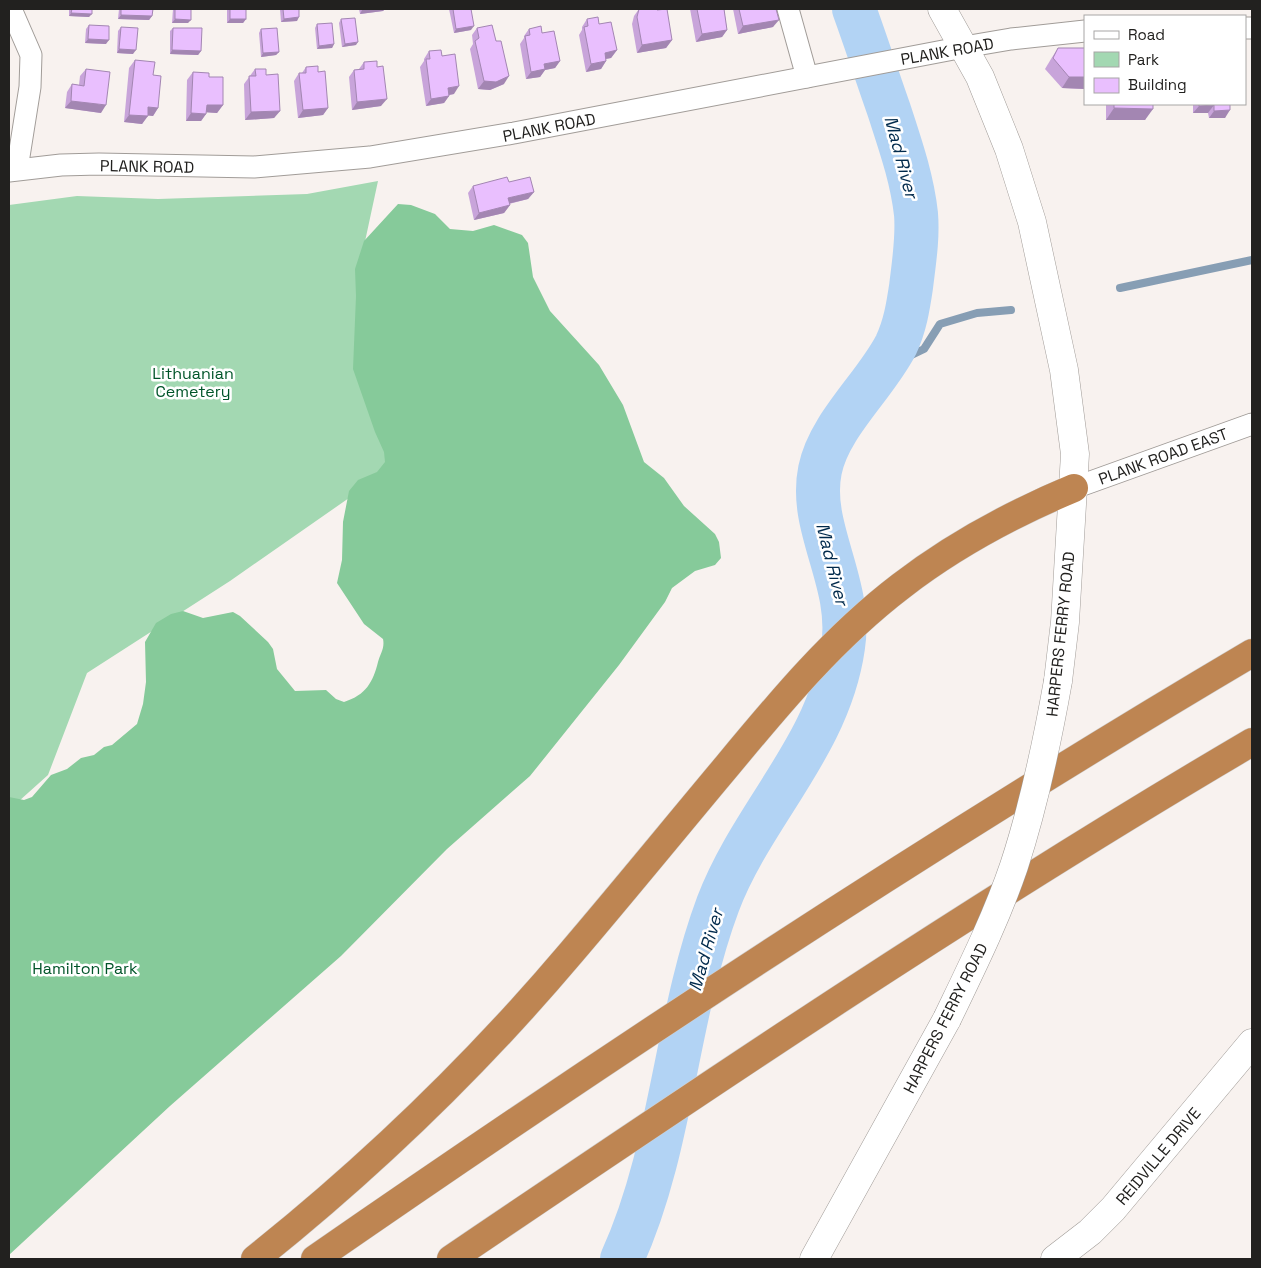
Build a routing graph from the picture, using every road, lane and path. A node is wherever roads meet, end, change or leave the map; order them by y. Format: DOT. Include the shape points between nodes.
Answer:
graph roads {
  1 [pos="11,9"];
  2 [pos="788,9"];
  3 [pos="942,9"];
  4 [pos="1084,32"];
  5 [pos="964,47"];
  6 [pos="807,77"];
  7 [pos="13,170"];
  8 [pos="1252,424"];
  9 [pos="1074,488"];
  10 [pos="1252,653"];
  11 [pos="1252,742"];
  12 [pos="1252,1043"];
  13 [pos="255,1259"];
  14 [pos="315,1259"];
  15 [pos="451,1259"];
  16 [pos="814,1259"];
  17 [pos="1055,1259"];
  1 -- 7 [label="street" via="31,55 30,88"];
  2 -- 6 [label="street"];
  3 -- 5 [label="main road, HARPERS FERRY ROAD"];
  4 -- 5 [label="street, PLANK ROAD"];
  5 -- 6 [label="street, PLANK ROAD"];
  5 -- 9 [label="main road, HARPERS FERRY ROAD" via="990,100 1008,149 1040,255 1071,415"];
  6 -- 7 [label="street, PLANK ROAD" via="514,134 361,158 254,167 99,164"];
  8 -- 9 [label="street, PLANK ROAD EAST"];
  9 -- 13 [label="highway" via="978,534 919,572 848,630 779,704 516,1014 390,1142"];
  9 -- 16 [label="main road, HARPERS FERRY ROAD, bridge" via="1058,681 1040,775 1013,866 990,926 947,1019"];
  10 -- 14 [label="highway" via="1042,780 764,957"];
  11 -- 15 [label="highway" via="1017,886"];
  12 -- 17 [label="main road, REIDVILLE DRIVE" via="1113,1209"];
}
